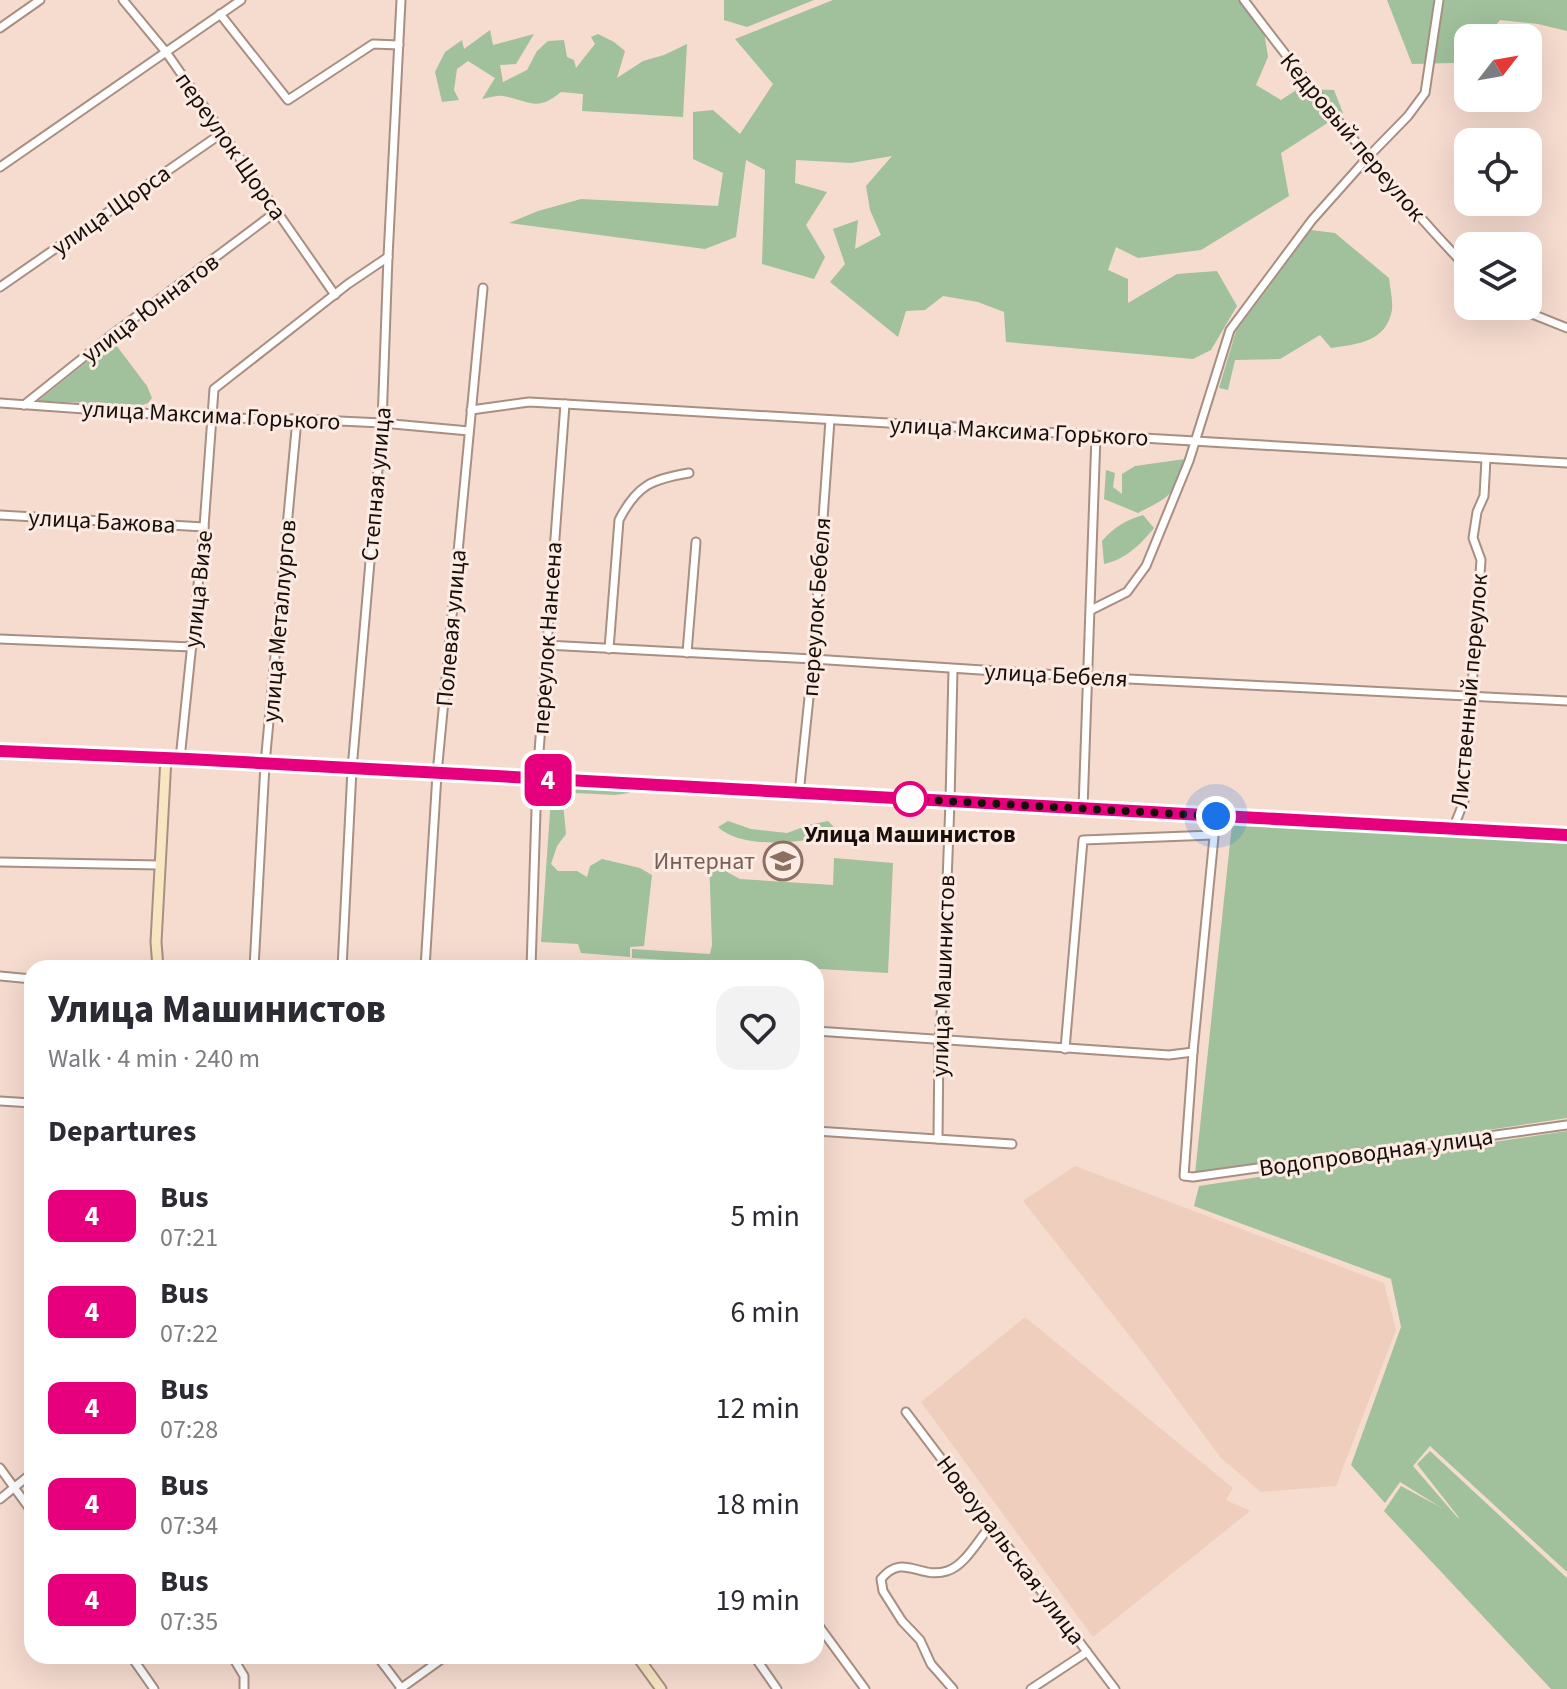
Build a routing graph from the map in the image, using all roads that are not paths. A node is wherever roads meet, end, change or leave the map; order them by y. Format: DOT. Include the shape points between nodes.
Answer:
graph roads {
  1 [pos="40,0"];
  2 [pos="123,0"];
  3 [pos="241,0"];
  4 [pos="401,0"];
  5 [pos="1244,0"];
  6 [pos="1439,0"];
  7 [pos="220,14"];
  8 [pos="0,28"];
  9 [pos="399,45"];
  10 [pos="166,52"];
  11 [pos="222,133"];
  12 [pos="1369,156"];
  13 [pos="0,167"];
  14 [pos="277,211"];
  15 [pos="1454,254"];
  16 [pos="388,257"];
  17 [pos="0,287"];
  18 [pos="483,288"];
  19 [pos="335,295"];
  20 [pos="1542,318"];
  21 [pos="1567,328"];
  22 [pos="0,403"];
  23 [pos="565,404"];
  24 [pos="24,405"];
  25 [pos="471,410"];
  26 [pos="211,418"];
  27 [pos="297,419"];
  28 [pos="830,420"];
  29 [pos="382,423"];
  30 [pos="469,431"];
  31 [pos="1096,435"];
  32 [pos="1196,441"];
  33 [pos="1486,459"];
  34 [pos="1567,463"];
  35 [pos="689,473"];
  36 [pos="0,515"];
  37 [pos="204,527"];
  38 [pos="696,542"];
  39 [pos="1091,610"];
  40 [pos="0,639"];
  41 [pos="546,645"];
  42 [pos="192,647"];
  43 [pos="609,649"];
  44 [pos="687,653"];
  45 [pos="813,659"];
  46 [pos="953,669"];
  47 [pos="1089,677"];
  48 [pos="1471,696"];
  49 [pos="1567,701"];
  50 [pos="0,751"];
  51 [pos="166,758"];
  52 [pos="180,759"];
  53 [pos="265,764"];
  54 [pos="352,769"];
  55 [pos="437,774"];
  56 [pos="537,779"];
  57 [pos="799,794"];
  58 [pos="950,801"];
  59 [pos="1083,809"];
  60 [pos="1216,816"];
  61 [pos="1453,829"];
  62 [pos="1213,835"];
  63 [pos="1567,835"];
  64 [pos="0,862"];
  65 [pos="159,865"];
  66 [pos="157,960"];
  67 [pos="254,960"];
  68 [pos="342,960"];
  69 [pos="425,960"];
  70 [pos="531,960"];
  71 [pos="0,976"];
  72 [pos="24,978"];
  73 [pos="824,1032"];
  74 [pos="939,1041"];
  75 [pos="1065,1049"];
  76 [pos="1193,1052"];
  77 [pos="0,1101"];
  78 [pos="24,1102"];
  79 [pos="1567,1125"];
  80 [pos="824,1132"];
  81 [pos="938,1139"];
  82 [pos="1012,1144"];
  83 [pos="906,1412"];
  84 [pos="0,1468"];
  85 [pos="24,1480"];
  86 [pos="15,1488"];
  87 [pos="0,1499"];
  88 [pos="24,1501"];
  89 [pos="993,1526"];
  90 [pos="824,1633"];
  91 [pos="1087,1652"];
  92 [pos="137,1664"];
  93 [pos="237,1664"];
  94 [pos="383,1664"];
  95 [pos="435,1664"];
  96 [pos="643,1664"];
  97 [pos="760,1664"];
  98 [pos="154,1689"];
  99 [pos="244,1689"];
  100 [pos="401,1689"];
  101 [pos="661,1689"];
  102 [pos="777,1689"];
  103 [pos="865,1689"];
  104 [pos="953,1689"];
  105 [pos="1031,1689"];
  106 [pos="1115,1689"];
  1 -- 8 [label="street"];
  2 -- 10 [label="street, переулок Щорса"];
  3 -- 7 [label="street"];
  4 -- 9 [label="street, Степная улица"];
  5 -- 12 [label="street, Кедровый переулок"];
  6 -- 12 [label="street" via="1425,93"];
  7 -- 9 [label="street" via="288,100 373,44"];
  7 -- 10 [label="street"];
  9 -- 16 [label="street, Степная улица"];
  10 -- 11 [label="street, переулок Щорса"];
  10 -- 13 [label="street"];
  11 -- 14 [label="street, переулок Щорса"];
  11 -- 17 [label="street, улица Щорса"];
  12 -- 15 [label="street, Кедровый переулок"];
  12 -- 32 [label="street" via="1312,220 1230,330"];
  14 -- 19 [label="street, переулок Щорса"];
  14 -- 24 [label="street, улица Юннатов"];
  16 -- 19 [label="street, улица Визе"];
  16 -- 29 [label="street, Степная улица"];
  18 -- 25 [label="street, Полевая улица"];
  19 -- 26 [label="street, улица Визе" via="214,389"];
  20 -- 21 [label="street"];
  22 -- 24 [label="street, улица Максима Горького"];
  23 -- 25 [label="street, улица Максима Горького" via="529,402"];
  23 -- 28 [label="street, улица Максима Горького"];
  23 -- 41 [label="street, переулок Нансена"];
  24 -- 26 [label="street, улица Максима Горького"];
  25 -- 30 [label="street, Полевая улица"];
  26 -- 27 [label="street, улица Максима Горького"];
  26 -- 37 [label="street, улица Визе"];
  27 -- 29 [label="street, улица Максима Горького"];
  27 -- 53 [label="street, улица Металлургов"];
  28 -- 31 [label="street, улица Максима Горького"];
  28 -- 45 [label="street, переулок Бебеля"];
  29 -- 30 [label="street, улица Максима Горького"];
  29 -- 54 [label="street, Степная улица"];
  30 -- 55 [label="street, Полевая улица"];
  31 -- 32 [label="street, улица Максима Горького"];
  31 -- 39 [label="street"];
  32 -- 33 [label="street, улица Максима Горького"];
  32 -- 39 [label="street" via="1146,566 1127,592"];
  33 -- 34 [label="street, улица Максима Горького"];
  33 -- 48 [label="street, Лиственный переулок" via="1484,496 1473,538 1481,560"];
  35 -- 43 [label="street" via="641,488 619,520"];
  36 -- 37 [label="street, улица Бажова"];
  37 -- 42 [label="street, улица Визе"];
  38 -- 44 [label="street"];
  39 -- 47 [label="street"];
  40 -- 42 [label="street"];
  41 -- 43 [label="street, улица Бебеля"];
  41 -- 56 [label="street, переулок Нансена"];
  42 -- 52 [label="street, улица Визе"];
  43 -- 44 [label="street, улица Бебеля"];
  44 -- 45 [label="street, улица Бебеля"];
  45 -- 46 [label="street, улица Бебеля"];
  45 -- 57 [label="street, переулок Бебеля"];
  46 -- 47 [label="street, улица Бебеля"];
  46 -- 58 [label="street, улица Машинистов"];
  47 -- 48 [label="street, улица Бебеля"];
  47 -- 59 [label="street"];
  48 -- 49 [label="street, улица Бебеля"];
  48 -- 61 [label="street, Лиственный переулок" via="1464,801"];
  50 -- 51 [label="main road"];
  51 -- 52 [label="main road"];
  51 -- 65 [label="main road"];
  52 -- 53 [label="main road"];
  53 -- 54 [label="main road"];
  53 -- 67 [label="street, улица Металлургов"];
  54 -- 55 [label="main road"];
  54 -- 68 [label="street, Степная улица"];
  55 -- 56 [label="main road"];
  55 -- 69 [label="street, Полевая улица"];
  56 -- 57 [label="main road"];
  56 -- 70 [label="street, переулок Нансена"];
  57 -- 58 [label="main road"];
  58 -- 59 [label="main road"];
  58 -- 74 [label="street, улица Машинистов"];
  59 -- 60 [label="main road"];
  60 -- 61 [label="main road"];
  60 -- 62 [label="street"];
  61 -- 63 [label="main road"];
  62 -- 75 [label="street" via="1083,840"];
  62 -- 76 [label="street"];
  64 -- 65 [label="street"];
  65 -- 66 [label="main road"];
  71 -- 72 [label="street"];
  73 -- 74 [label="street"];
  74 -- 75 [label="street"];
  74 -- 81 [label="street, улица Машинистов"];
  75 -- 76 [label="street"];
  76 -- 79 [label="street, Водопроводная улица" via="1184,1176"];
  77 -- 78 [label="street"];
  80 -- 81 [label="street"];
  81 -- 82 [label="street"];
  83 -- 89 [label="street, Новоуральская улица"];
  84 -- 86 [label="street"];
  85 -- 86 [label="street"];
  86 -- 87 [label="street"];
  86 -- 88 [label="street"];
  89 -- 91 [label="street, Новоуральская улица"];
  89 -- 104 [label="street" via="960,1564 947,1571 897,1566 881,1579 902,1621"];
  90 -- 103 [label="street"];
  91 -- 105 [label="street"];
  91 -- 106 [label="street, Новоуральская улица"];
  92 -- 98 [label="street"];
  93 -- 99 [label="street"];
  94 -- 100 [label="street"];
  95 -- 100 [label="street"];
  96 -- 101 [label="main road"];
  97 -- 102 [label="street"];
}
